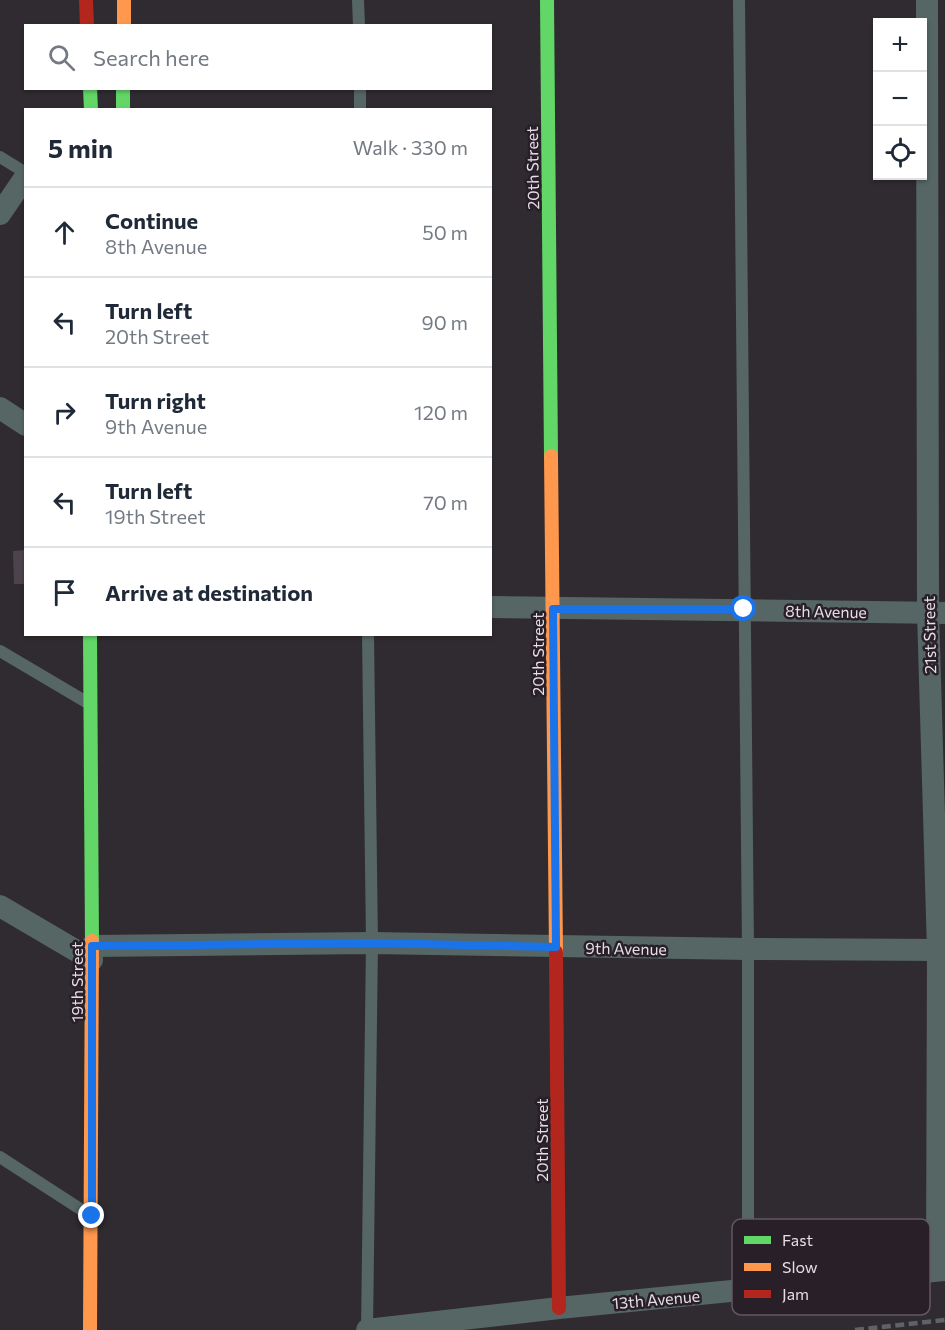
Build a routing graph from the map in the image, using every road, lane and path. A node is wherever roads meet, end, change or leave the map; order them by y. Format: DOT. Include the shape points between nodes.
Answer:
graph roads {
  1 [pos="86,0"];
  2 [pos="124,0"];
  3 [pos="358,0"];
  4 [pos="547,0"];
  5 [pos="739,0"];
  6 [pos="927,0"];
  7 [pos="87,24"];
  8 [pos="124,24"];
  9 [pos="359,24"];
  10 [pos="90,90"];
  11 [pos="123,90"];
  12 [pos="360,90"];
  13 [pos="91,108"];
  14 [pos="123,108"];
  15 [pos="360,108"];
  16 [pos="0,157"];
  17 [pos="24,174"];
  18 [pos="24,178"];
  19 [pos="0,214"];
  20 [pos="0,408"];
  21 [pos="24,424"];
  22 [pos="492,607"];
  23 [pos="553,609"];
  24 [pos="744,609"];
  25 [pos="936,613"];
  26 [pos="90,636"];
  27 [pos="368,636"];
  28 [pos="0,651"];
  29 [pos="92,705"];
  30 [pos="0,906"];
  31 [pos="372,943"];
  32 [pos="556,947"];
  33 [pos="748,949"];
  34 [pos="942,950"];
  35 [pos="92,953"];
  36 [pos="0,1157"];
  37 [pos="92,1216"];
  38 [pos="748,1219"];
  39 [pos="941,1270"];
  40 [pos="732,1292"];
  41 [pos="559,1308"];
  42 [pos="90,1330"];
  43 [pos="367,1330"];
  1 -- 7 [label="street"];
  2 -- 8 [label="street"];
  3 -- 9 [label="lane"];
  4 -- 23 [label="street, 20th Street"];
  5 -- 24 [label="lane"];
  6 -- 25 [label="street, 21st Street"];
  10 -- 13 [label="street"];
  11 -- 14 [label="street"];
  12 -- 15 [label="lane"];
  16 -- 17 [label="lane"];
  18 -- 19 [label="street"];
  20 -- 21 [label="street"];
  22 -- 23 [label="street, 8th Avenue"];
  23 -- 24 [label="street, 8th Avenue"];
  23 -- 32 [label="street, 20th Street"];
  24 -- 25 [label="street, 8th Avenue"];
  24 -- 33 [label="lane"];
  25 -- 34 [label="street, 21st Street"];
  26 -- 29 [label="street, 19th Street"];
  27 -- 31 [label="lane"];
  28 -- 29 [label="lane"];
  29 -- 35 [label="street, 19th Street"];
  30 -- 35 [label="street"];
  31 -- 32 [label="street, 9th Avenue"];
  31 -- 35 [label="street, 9th Avenue"];
  31 -- 43 [label="lane"];
  32 -- 33 [label="street, 9th Avenue"];
  32 -- 41 [label="street, 20th Street"];
  33 -- 34 [label="street, 9th Avenue"];
  33 -- 38 [label="lane"];
  34 -- 39 [label="street, 21st Street"];
  35 -- 37 [label="street, 19th Street"];
  36 -- 37 [label="lane"];
  37 -- 42 [label="street, 19th Street"];
  40 -- 41 [label="street, 13th Avenue"];
  41 -- 43 [label="street, 13th Avenue"];
}
